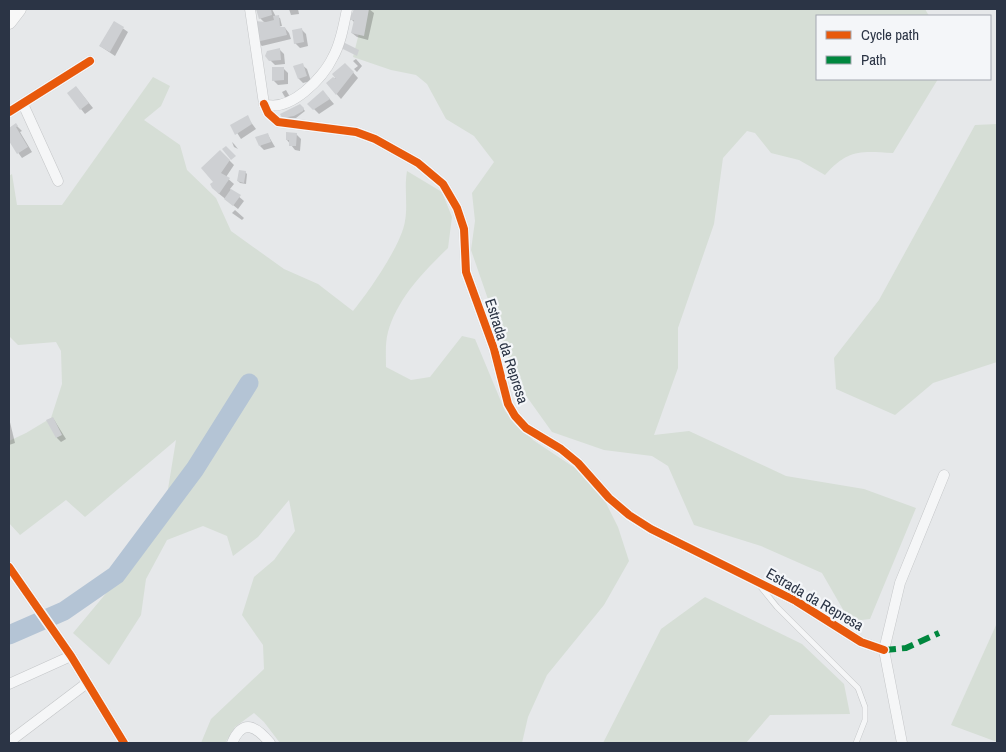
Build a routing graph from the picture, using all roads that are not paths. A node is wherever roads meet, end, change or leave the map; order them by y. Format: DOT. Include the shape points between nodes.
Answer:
graph roads {
  1 [pos="19,9"];
  2 [pos="250,9"];
  3 [pos="348,9"];
  4 [pos="9,22"];
  5 [pos="90,60"];
  6 [pos="23,104"];
  7 [pos="264,104"];
  8 [pos="9,112"];
  9 [pos="58,182"];
  10 [pos="944,476"];
  11 [pos="9,567"];
  12 [pos="755,580"];
  13 [pos="884,650"];
  14 [pos="69,653"];
  15 [pos="87,683"];
  16 [pos="9,684"];
  17 [pos="9,742"];
  18 [pos="124,743"];
  19 [pos="232,743"];
  20 [pos="270,743"];
  21 [pos="856,743"];
  22 [pos="902,743"];
  1 -- 4 [label="street"];
  2 -- 7 [label="street"];
  3 -- 7 [label="street" via="334,56 323,74 290,101 270,106"];
  5 -- 6 [label="street"];
  6 -- 8 [label="street"];
  6 -- 9 [label="street"];
  7 -- 12 [label="street, Estrada da Represa" via="268,114 278,122 356,132 375,139 436,176 457,208 464,229 466,272 494,349 508,404 515,416 526,428 578,463 629,515"];
  10 -- 13 [label="street" via="900,583"];
  11 -- 14 [label="street"];
  12 -- 13 [label="street, Estrada da Represa" via="796,601 861,642"];
  12 -- 21 [label="lane" via="777,607 858,688 865,707 865,720"];
  13 -- 22 [label="street"];
  14 -- 15 [label="street"];
  14 -- 16 [label="street"];
  15 -- 17 [label="street"];
  15 -- 18 [label="street"];
  19 -- 20 [label="street" via="247,726 253,727"];
}
